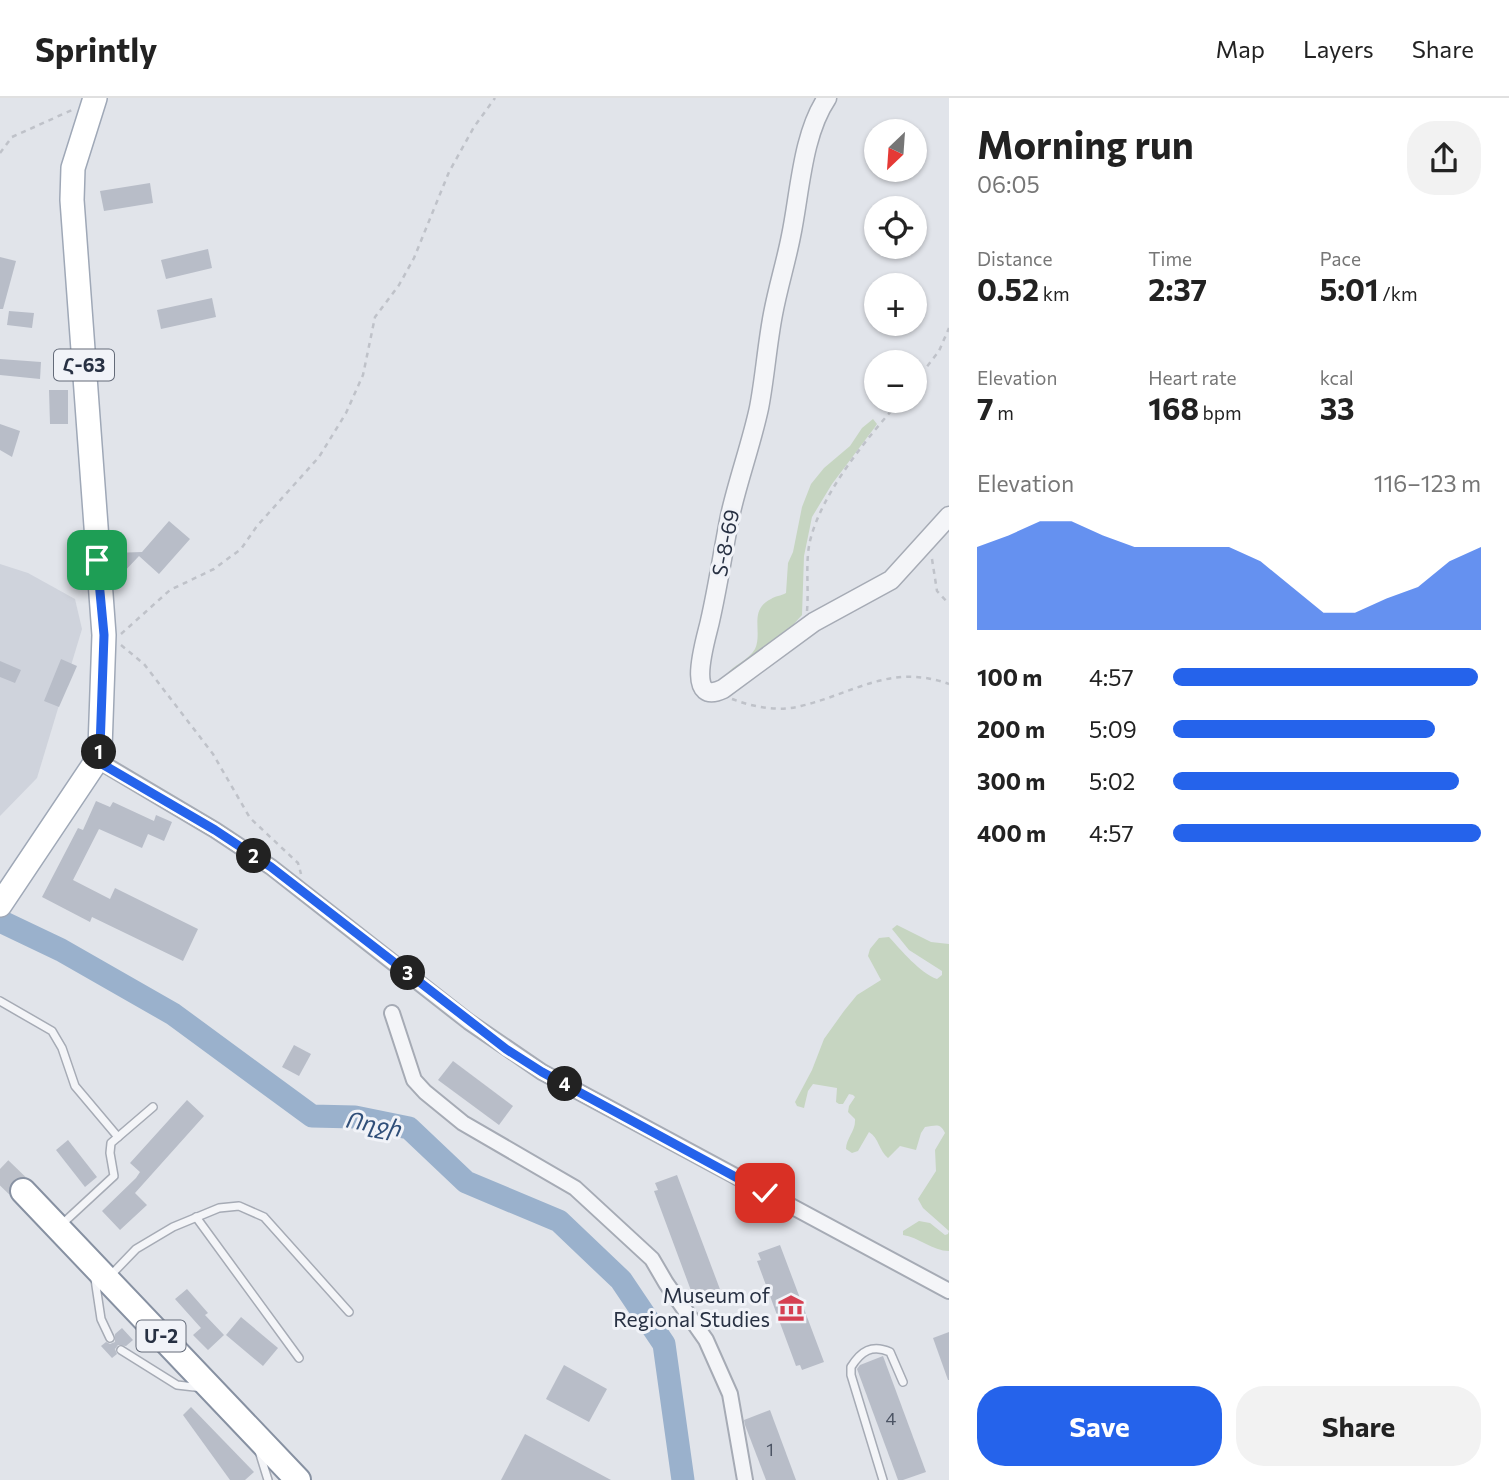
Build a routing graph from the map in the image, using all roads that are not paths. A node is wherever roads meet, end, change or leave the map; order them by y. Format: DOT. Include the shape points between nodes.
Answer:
graph roads {
  1 [pos="827,98"];
  2 [pos="95,99"];
  3 [pos="949,516"];
  4 [pos="97,761"];
  5 [pos="0,905"];
  6 [pos="0,1001"];
  7 [pos="392,1013"];
  8 [pos="153,1107"];
  9 [pos="118,1137"];
  10 [pos="23,1191"];
  11 [pos="196,1217"];
  12 [pos="58,1228"];
  13 [pos="100,1273"];
  14 [pos="949,1291"];
  15 [pos="349,1312"];
  16 [pos="110,1338"];
  17 [pos="121,1350"];
  18 [pos="299,1358"];
  19 [pos="903,1382"];
  20 [pos="210,1388"];
  21 [pos="254,1433"];
  22 [pos="268,1480"];
  23 [pos="298,1480"];
  24 [pos="745,1480"];
  25 [pos="883,1480"];
  1 -- 3 [label="street, Տ-8-69 / Տ-8-69" via="804,161 759,406 731,513 700,681 708,691 723,689 806,628 891,580"];
  2 -- 4 [label="main road, Հ-63" via="73,168 72,200 104,635"];
  4 -- 5 [label="main road, Հ-63"];
  4 -- 14 [label="street" via="215,830 542,1072"];
  6 -- 9 [label="lane" via="52,1031 75,1086"];
  7 -- 24 [label="street" via="414,1080 425,1092 463,1124 575,1188 652,1259 706,1340 730,1394"];
  8 -- 9 [label="lane"];
  9 -- 12 [label="lane" via="110,1147 114,1176"];
  10 -- 12 [label="highway, Մ-2"];
  11 -- 13 [label="lane"];
  11 -- 15 [label="lane" via="239,1206 264,1217"];
  11 -- 18 [label="lane"];
  12 -- 13 [label="highway, Մ-2"];
  13 -- 16 [label="lane" via="101,1319"];
  13 -- 20 [label="highway, Մ-2"];
  17 -- 20 [label="lane" via="177,1385"];
  19 -- 25 [label="lane" via="890,1352 879,1347 869,1349 851,1367"];
  20 -- 21 [label="highway, Մ-2"];
  21 -- 22 [label="lane"];
  21 -- 23 [label="highway, Մ-2"];
}
